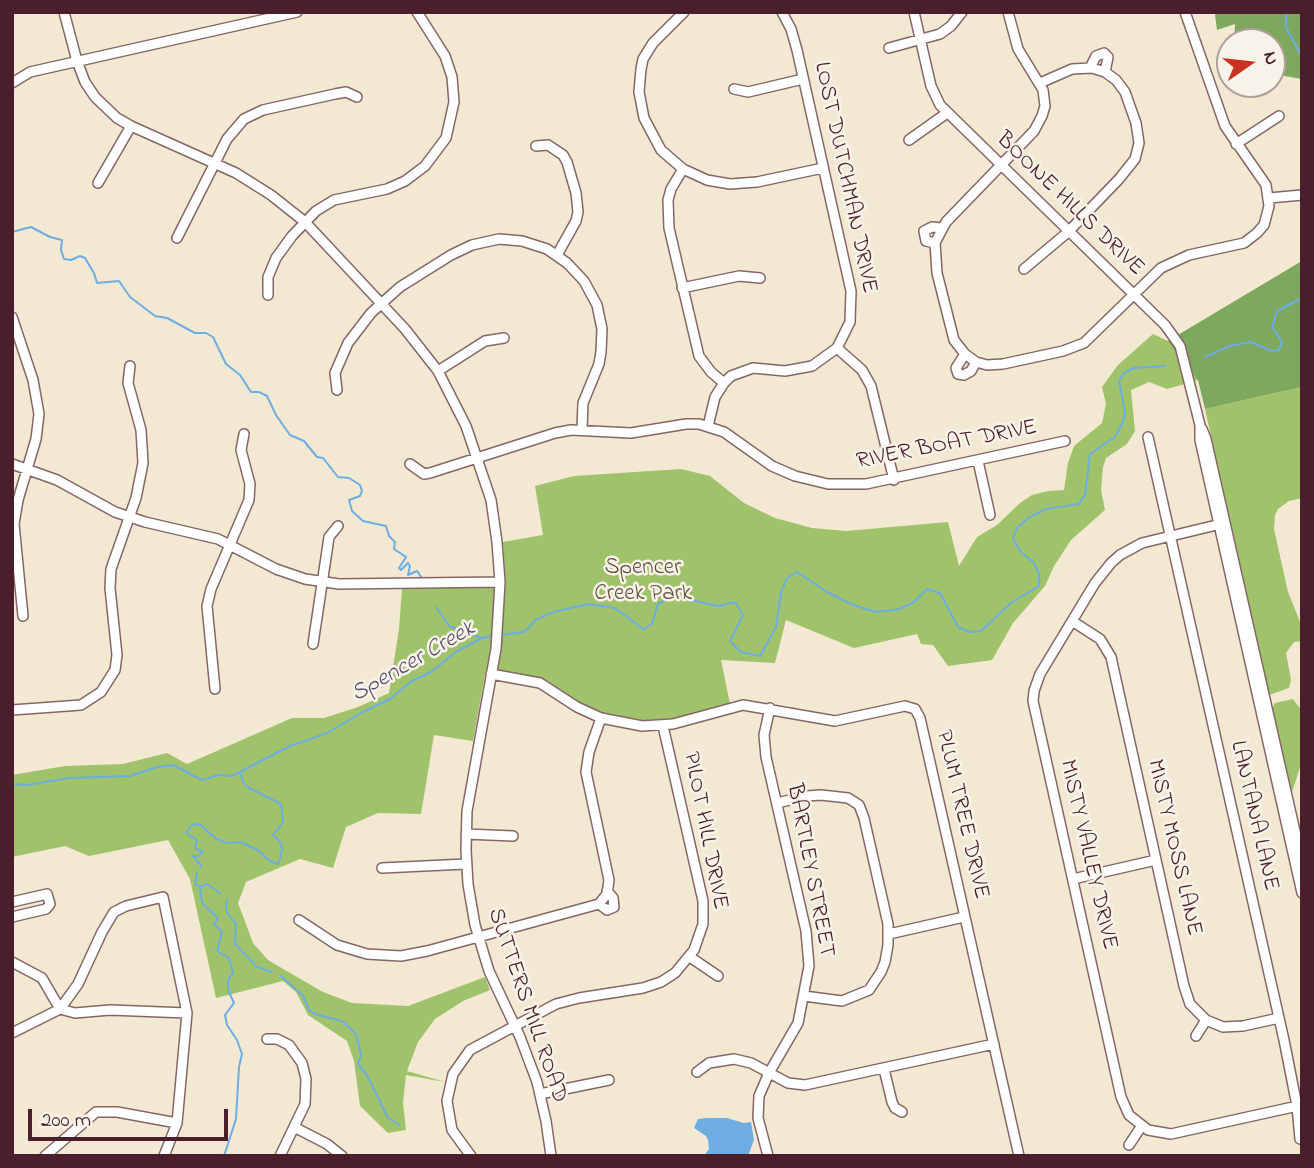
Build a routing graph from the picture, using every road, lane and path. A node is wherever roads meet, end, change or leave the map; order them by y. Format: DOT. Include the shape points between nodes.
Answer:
graph roads {
  1 [pos="64,12"];
  2 [pos="298,12"];
  3 [pos="417,12"];
  4 [pos="684,12"];
  5 [pos="782,12"];
  6 [pos="914,12"];
  7 [pos="962,12"];
  8 [pos="1007,12"];
  9 [pos="1185,12"];
  10 [pos="920,41"];
  11 [pos="889,48"];
  12 [pos="77,61"];
  13 [pos="1090,68"];
  14 [pos="1105,72"];
  15 [pos="803,79"];
  16 [pos="12,83"];
  17 [pos="1040,83"];
  18 [pos="734,89"];
  19 [pos="357,97"];
  20 [pos="947,113"];
  21 [pos="1279,116"];
  22 [pos="131,126"];
  23 [pos="909,140"];
  24 [pos="1236,144"];
  25 [pos="536,146"];
  26 [pos="216,162"];
  27 [pos="1001,166"];
  28 [pos="823,168"];
  29 [pos="683,169"];
  30 [pos="98,183"];
  31 [pos="1302,195"];
  32 [pos="1269,198"];
  33 [pos="305,222"];
  34 [pos="942,228"];
  35 [pos="1068,232"];
  36 [pos="177,238"];
  37 [pos="935,243"];
  38 [pos="557,255"];
  39 [pos="1024,270"];
  40 [pos="760,278"];
  41 [pos="682,288"];
  42 [pos="1133,293"];
  43 [pos="268,295"];
  44 [pos="382,302"];
  45 [pos="12,317"];
  46 [pos="504,338"];
  47 [pos="837,348"];
  48 [pos="965,354"];
  49 [pos="976,362"];
  50 [pos="130,366"];
  51 [pos="438,371"];
  52 [pos="724,383"];
  53 [pos="337,390"];
  54 [pos="708,426"];
  55 [pos="582,429"];
  56 [pos="244,434"];
  57 [pos="1149,437"];
  58 [pos="1065,441"];
  59 [pos="478,458"];
  60 [pos="978,461"];
  61 [pos="12,464"];
  62 [pos="410,464"];
  63 [pos="28,468"];
  64 [pos="894,480"];
  65 [pos="990,515"];
  66 [pos="129,517"];
  67 [pos="1222,524"];
  68 [pos="338,526"];
  69 [pos="1171,535"];
  70 [pos="230,545"];
  71 [pos="500,582"];
  72 [pos="321,583"];
  73 [pos="23,616"];
  74 [pos="1072,621"];
  75 [pos="313,644"];
  76 [pos="491,674"];
  77 [pos="215,689"];
  78 [pos="770,708"];
  79 [pos="12,710"];
  80 [pos="601,718"];
  81 [pos="663,726"];
  82 [pos="777,803"];
  83 [pos="1302,807"];
  84 [pos="1287,810"];
  85 [pos="466,834"];
  86 [pos="513,836"];
  87 [pos="1156,860"];
  88 [pos="1302,862"];
  89 [pos="466,864"];
  90 [pos="382,868"];
  91 [pos="1073,879"];
  92 [pos="1302,893"];
  93 [pos="12,902"];
  94 [pos="12,917"];
  95 [pos="964,917"];
  96 [pos="299,920"];
  97 [pos="889,934"];
  98 [pos="478,938"];
  99 [pos="690,957"];
  100 [pos="12,962"];
  101 [pos="718,976"];
  102 [pos="804,996"];
  103 [pos="60,1009"];
  104 [pos="187,1013"];
  105 [pos="1279,1018"];
  106 [pos="1206,1020"];
  107 [pos="514,1026"];
  108 [pos="12,1033"];
  109 [pos="1196,1036"];
  110 [pos="267,1039"];
  111 [pos="994,1044"];
  112 [pos="884,1069"];
  113 [pos="697,1072"];
  114 [pos="769,1073"];
  115 [pos="609,1080"];
  116 [pos="540,1094"];
  117 [pos="1299,1106"];
  118 [pos="902,1112"];
  119 [pos="177,1123"];
  120 [pos="294,1127"];
  121 [pos="1141,1127"];
  122 [pos="1300,1139"];
  123 [pos="1129,1145"];
  124 [pos="44,1156"];
  125 [pos="164,1156"];
  126 [pos="280,1156"];
  127 [pos="342,1156"];
  128 [pos="471,1156"];
  129 [pos="551,1156"];
  130 [pos="768,1156"];
  131 [pos="1019,1156"];
  1 -- 12 [label="street, SUTTERS MILL ROAD"];
  2 -- 12 [label="street"];
  3 -- 33 [label="street" via="445,56 452,78 454,102 446,138 425,166 405,181 334,200"];
  4 -- 29 [label="street" via="647,51 640,69 639,93 648,129"];
  5 -- 15 [label="street, LOST DUTCHMAN DRIVE"];
  6 -- 10 [label="street, BOONE HILLS DRIVE"];
  7 -- 10 [label="street" via="946,31"];
  8 -- 17 [label="street" via="1018,49"];
  9 -- 24 [label="street" via="1225,126"];
  10 -- 11 [label="street"];
  10 -- 20 [label="street, BOONE HILLS DRIVE" via="931,86"];
  12 -- 16 [label="street" via="30,72"];
  12 -- 22 [label="street, SUTTERS MILL ROAD" via="95,97"];
  13 -- 14 [label="street"];
  13 -- 14 [label="street" via="1096,56 1104,53 1108,57"];
  13 -- 17 [label="street" via="1072,69"];
  14 -- 35 [label="street" via="1125,92 1139,134 1137,151 1130,166"];
  15 -- 18 [label="street" via="748,92"];
  15 -- 28 [label="street, LOST DUTCHMAN DRIVE"];
  17 -- 27 [label="street" via="1045,106 1039,123"];
  19 -- 26 [label="street" via="345,92 254,113 232,131"];
  20 -- 23 [label="street"];
  20 -- 27 [label="street, BOONE HILLS DRIVE"];
  21 -- 24 [label="street"];
  22 -- 26 [label="street, SUTTERS MILL ROAD"];
  22 -- 30 [label="street"];
  24 -- 32 [label="street" via="1261,176"];
  25 -- 38 [label="street" via="548,145 563,155 576,193 576,222"];
  26 -- 33 [label="street, SUTTERS MILL ROAD"];
  26 -- 36 [label="street"];
  27 -- 34 [label="street"];
  27 -- 35 [label="street, BOONE HILLS DRIVE"];
  28 -- 29 [label="street" via="745,184 716,183"];
  28 -- 47 [label="street, LOST DUTCHMAN DRIVE" via="852,303 850,323"];
  29 -- 41 [label="street" via="666,209"];
  31 -- 32 [label="street"];
  32 -- 42 [label="street" via="1264,225 1252,239 1236,247 1178,259"];
  33 -- 43 [label="street" via="271,269"];
  33 -- 44 [label="street, SUTTERS MILL ROAD"];
  34 -- 37 [label="street"];
  34 -- 37 [label="street" via="924,231 926,241"];
  35 -- 39 [label="street"];
  35 -- 42 [label="street, BOONE HILLS DRIVE"];
  37 -- 48 [label="street" via="951,331"];
  38 -- 44 [label="street" via="522,241 479,243 434,265"];
  38 -- 55 [label="street" via="584,281 600,317 599,364 583,403"];
  40 -- 41 [label="street" via="739,276"];
  41 -- 52 [label="street" via="699,356"];
  42 -- 49 [label="street" via="1091,337 1075,347 1003,364"];
  42 -- 67 [label="street, BOONE HILLS DRIVE" via="1176,339"];
  44 -- 51 [label="street, SUTTERS MILL ROAD"];
  44 -- 53 [label="street" via="358,328 337,364"];
  45 -- 63 [label="street" via="38,402"];
  46 -- 51 [label="street" via="485,341"];
  47 -- 52 [label="street" via="803,369 746,369"];
  47 -- 64 [label="street" via="872,386"];
  48 -- 49 [label="street"];
  48 -- 49 [label="street" via="956,368 958,374 971,371"];
  50 -- 66 [label="street" via="128,383 143,450 140,484"];
  51 -- 59 [label="street, SUTTERS MILL ROAD"];
  52 -- 54 [label="street" via="715,397"];
  54 -- 55 [label="street, RIVER BOAT DRIVE" via="686,424 631,433"];
  54 -- 64 [label="street, RIVER BOAT DRIVE" via="795,476 846,484"];
  55 -- 59 [label="street, RIVER BOAT DRIVE"];
  56 -- 70 [label="street" via="242,450 250,493"];
  57 -- 69 [label="street, LANTANA LANE"];
  58 -- 60 [label="street, RIVER BOAT DRIVE"];
  59 -- 62 [label="street, RIVER BOAT DRIVE" via="424,474"];
  59 -- 71 [label="street, SUTTERS MILL ROAD" via="494,519"];
  60 -- 64 [label="street, RIVER BOAT DRIVE"];
  60 -- 65 [label="street"];
  61 -- 63 [label="street"];
  63 -- 66 [label="street"];
  63 -- 73 [label="street" via="14,524"];
  66 -- 70 [label="street"];
  66 -- 79 [label="street" via="111,569 117,655 107,685 81,705"];
  67 -- 69 [label="street, MISTY VALLEY DRIVE"];
  67 -- 84 [label="street, BOONE HILLS DRIVE"];
  68 -- 72 [label="street" via="329,537"];
  69 -- 74 [label="street, MISTY VALLEY DRIVE" via="1131,548 1111,563"];
  69 -- 105 [label="street, LANTANA LANE"];
  70 -- 72 [label="street" via="292,575"];
  70 -- 77 [label="street" via="207,606"];
  71 -- 72 [label="street"];
  71 -- 76 [label="street, SUTTERS MILL ROAD"];
  72 -- 75 [label="street"];
  74 -- 87 [label="street, MISTY MOSS LANE" via="1100,639 1111,657"];
  74 -- 91 [label="street, MISTY VALLEY DRIVE" via="1036,683 1033,701"];
  76 -- 80 [label="street, PLUM TREE DRIVE" via="540,683"];
  76 -- 85 [label="street, SUTTERS MILL ROAD"];
  78 -- 81 [label="street, PLUM TREE DRIVE" via="743,705"];
  78 -- 82 [label="street, BARTLEY STREET" via="764,744"];
  78 -- 95 [label="street, PLUM TREE DRIVE" via="835,721 905,706 915,709"];
  80 -- 81 [label="street, PLUM TREE DRIVE"];
  80 -- 98 [label="street" via="586,772 608,870 607,891 598,904"];
  81 -- 99 [label="street, PILOT HILL DRIVE" via="703,901 701,934"];
  82 -- 97 [label="street" via="821,795 859,804"];
  82 -- 102 [label="street, BARTLEY STREET" via="808,944"];
  83 -- 84 [label="street"];
  84 -- 88 [label="street, BOONE HILLS DRIVE"];
  84 -- 92 [label="street, BOONE HILLS DRIVE"];
  85 -- 86 [label="street"];
  85 -- 89 [label="street, SUTTERS MILL ROAD"];
  87 -- 91 [label="street"];
  87 -- 106 [label="street, MISTY MOSS LANE" via="1187,996 1195,1012"];
  89 -- 90 [label="street"];
  89 -- 98 [label="street, SUTTERS MILL ROAD"];
  91 -- 121 [label="street, MISTY VALLEY DRIVE" via="1121,1097"];
  93 -- 94 [label="street" via="47,894 50,904"];
  95 -- 97 [label="street"];
  95 -- 111 [label="street, PLUM TREE DRIVE"];
  96 -- 98 [label="street" via="337,945 384,956 413,955"];
  97 -- 102 [label="street" via="881,972 869,990 842,1001"];
  98 -- 107 [label="street, SUTTERS MILL ROAD"];
  99 -- 101 [label="street"];
  99 -- 107 [label="street, PILOT HILL DRIVE" via="669,978 652,986 567,1001"];
  100 -- 103 [label="street" via="42,978"];
  102 -- 114 [label="street, BARTLEY STREET" via="796,1029"];
  103 -- 104 [label="street" via="75,1013"];
  103 -- 104 [label="street" via="78,984 114,912 163,897"];
  103 -- 108 [label="street"];
  104 -- 119 [label="street"];
  105 -- 106 [label="street" via="1232,1027"];
  105 -- 117 [label="street, LANTANA LANE"];
  106 -- 109 [label="street"];
  107 -- 116 [label="street, SUTTERS MILL ROAD"];
  107 -- 128 [label="street, PILOT HILL DRIVE" via="470,1050 457,1065 450,1084 450,1122"];
  110 -- 120 [label="street" via="289,1045 305,1072 306,1096"];
  111 -- 112 [label="street"];
  111 -- 131 [label="street, PLUM TREE DRIVE"];
  112 -- 114 [label="street" via="805,1085"];
  112 -- 118 [label="street" via="892,1102"];
  113 -- 114 [label="street" via="709,1063 734,1059"];
  114 -- 130 [label="street, BARTLEY STREET" via="758,1106"];
  115 -- 116 [label="street"];
  116 -- 129 [label="street, SUTTERS MILL ROAD"];
  117 -- 121 [label="street" via="1171,1134"];
  117 -- 122 [label="street, LANTANA LANE"];
  119 -- 124 [label="street" via="96,1112"];
  119 -- 125 [label="street"];
  120 -- 126 [label="street"];
  120 -- 127 [label="street"];
  121 -- 123 [label="street"];
}
